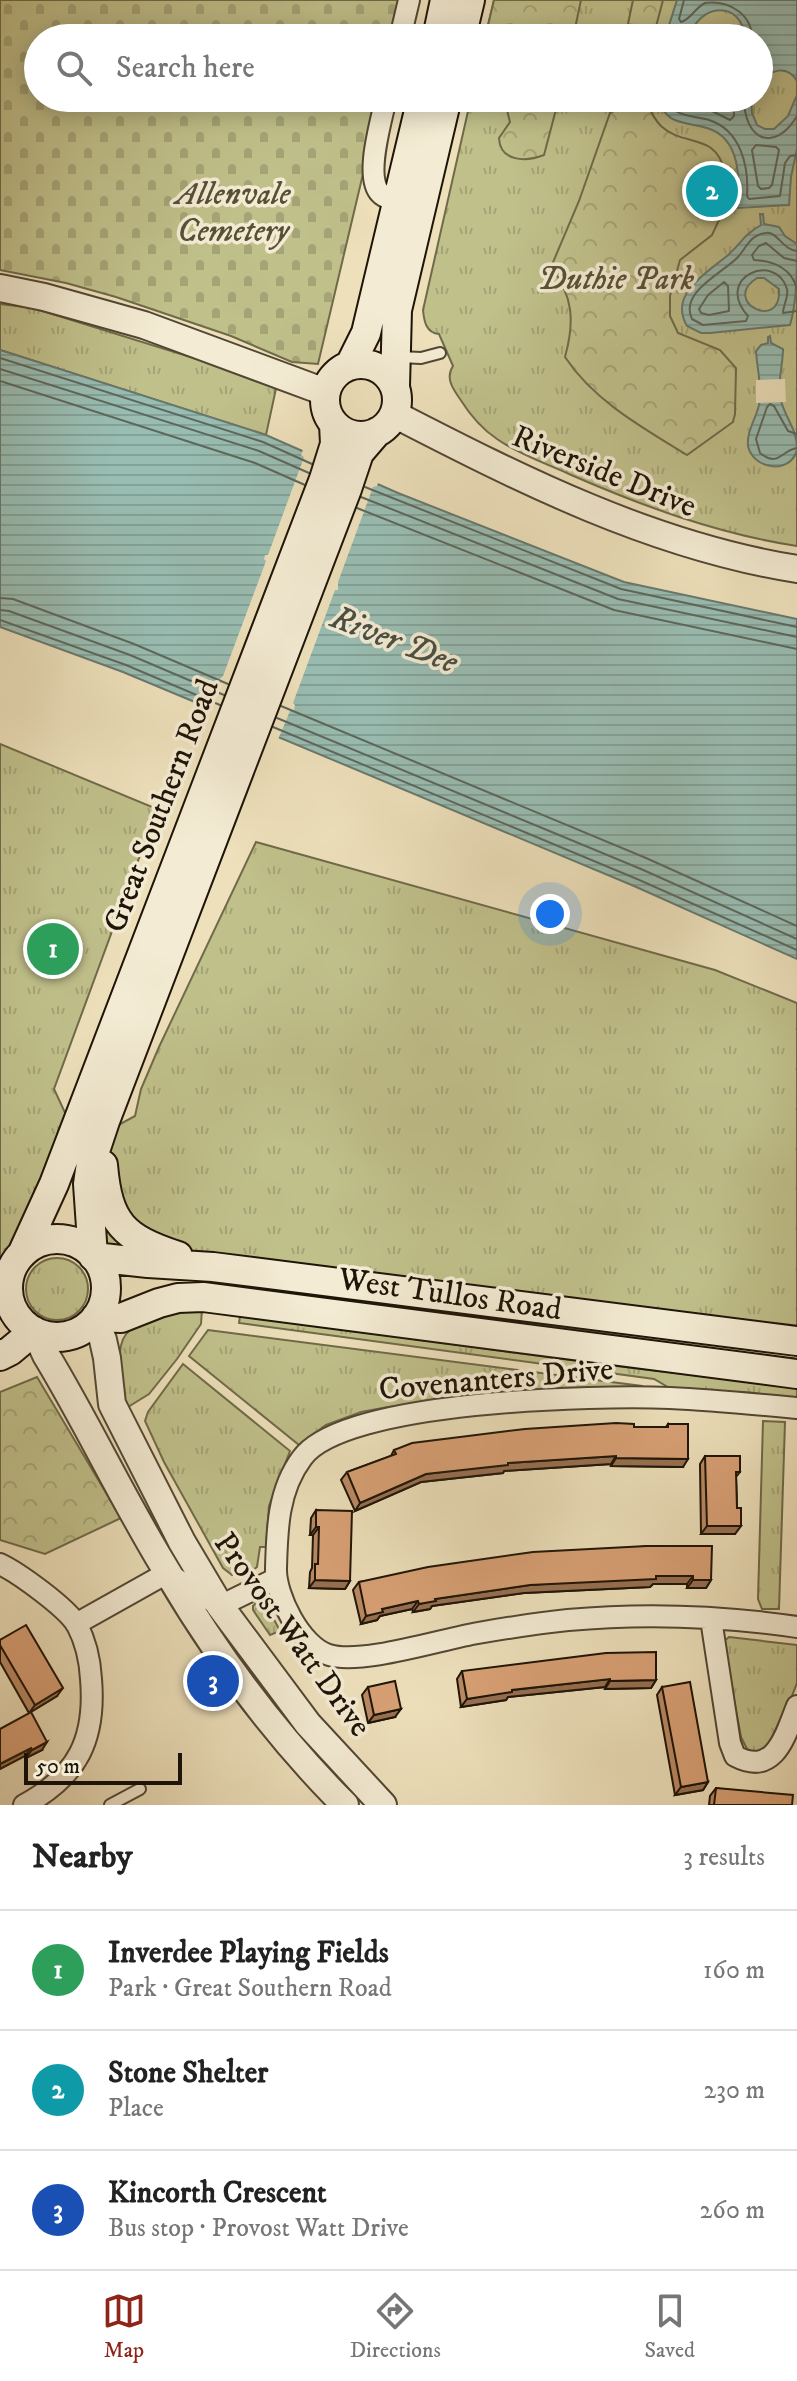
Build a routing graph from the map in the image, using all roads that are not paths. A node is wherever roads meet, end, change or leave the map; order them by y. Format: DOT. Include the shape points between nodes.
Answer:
graph roads {
  1 [pos="409,0"];
  2 [pos="445,0"];
  3 [pos="470,0"];
  4 [pos="403,24"];
  5 [pos="440,24"];
  6 [pos="464,24"];
  7 [pos="383,112"];
  8 [pos="419,112"];
  9 [pos="444,112"];
  10 [pos="397,201"];
  11 [pos="0,288"];
  12 [pos="440,353"];
  13 [pos="397,357"];
  14 [pos="350,365"];
  15 [pos="395,386"];
  16 [pos="325,392"];
  17 [pos="360,434"];
  18 [pos="797,569"];
  19 [pos="95,1123"];
  20 [pos="94,1256"];
  21 [pos="14,1257"];
  22 [pos="213,1267"];
  23 [pos="96,1318"];
  24 [pos="35,1332"];
  25 [pos="797,1341"];
  26 [pos="0,1356"];
  27 [pos="797,1374"];
  28 [pos="797,1408"];
  29 [pos="0,1564"];
  30 [pos="167,1573"];
  31 [pos="275,1579"];
  32 [pos="220,1606"];
  33 [pos="711,1619"];
  34 [pos="76,1624"];
  35 [pos="797,1627"];
  36 [pos="797,1706"];
  37 [pos="140,1789"];
  38 [pos="24,1805"];
  39 [pos="110,1805"];
  40 [pos="345,1805"];
  41 [pos="383,1805"];
  1 -- 4 [label="street"];
  2 -- 5 [label="main road"];
  3 -- 6 [label="main road"];
  7 -- 10 [label="street" via="373,166 380,192"];
  8 -- 10 [label="main road"];
  9 -- 13 [label="main road" via="397,310"];
  10 -- 14 [label="main road" via="366,333"];
  11 -- 16 [label="street" via="144,325"];
  12 -- 13 [label="lane"];
  13 -- 15 [label="main road"];
  14 -- 15 [label="main road" via="381,370"];
  14 -- 16 [label="main road" via="330,380"];
  15 -- 17 [label="main road" via="397,405"];
  16 -- 17 [label="main road" via="325,409"];
  17 -- 18 [label="street, Riverside Drive" via="534,485 707,549"];
  17 -- 19 [label="main road, Great Southern Road" via="324,479"];
  19 -- 20 [label="main road, Great Southern Road" via="88,1184"];
  19 -- 21 [label="main road, Great Southern Road"];
  19 -- 22 [label="main road" via="105,1193 127,1232 149,1247"];
  20 -- 21 [label="main road" via="58,1239"];
  20 -- 22 [label="main road, West Tullos Road"];
  20 -- 23 [label="main road" via="106,1287"];
  21 -- 24 [label="main road" via="9,1297 18,1318"];
  22 -- 25 [label="main road, West Tullos Road"];
  23 -- 24 [label="main road" via="68,1336"];
  23 -- 27 [label="main road, West Tullos Road" via="121,1318 168,1301 203,1297"];
  23 -- 32 [label="street, Provost Watt Drive" via="112,1404"];
  24 -- 26 [label="main road"];
  24 -- 30 [label="street, Provost Watt Drive"];
  28 -- 31 [label="street, Covenanters Drive" via="585,1397 410,1413 362,1423 322,1439 302,1456 286,1487 277,1523"];
  29 -- 34 [label="street"];
  30 -- 32 [label="street"];
  30 -- 34 [label="street"];
  30 -- 40 [label="street, Provost Watt Drive" via="282,1736"];
  31 -- 32 [label="street"];
  31 -- 33 [label="street" via="298,1632 317,1650 333,1656 376,1654 568,1620"];
  32 -- 41 [label="street, Provost Watt Drive" via="308,1724"];
  33 -- 35 [label="street"];
  33 -- 36 [label="street" via="735,1756 761,1762 772,1756"];
  34 -- 38 [label="street" via="91,1673 93,1705 86,1741 60,1781"];
  37 -- 39 [label="lane"];
}
